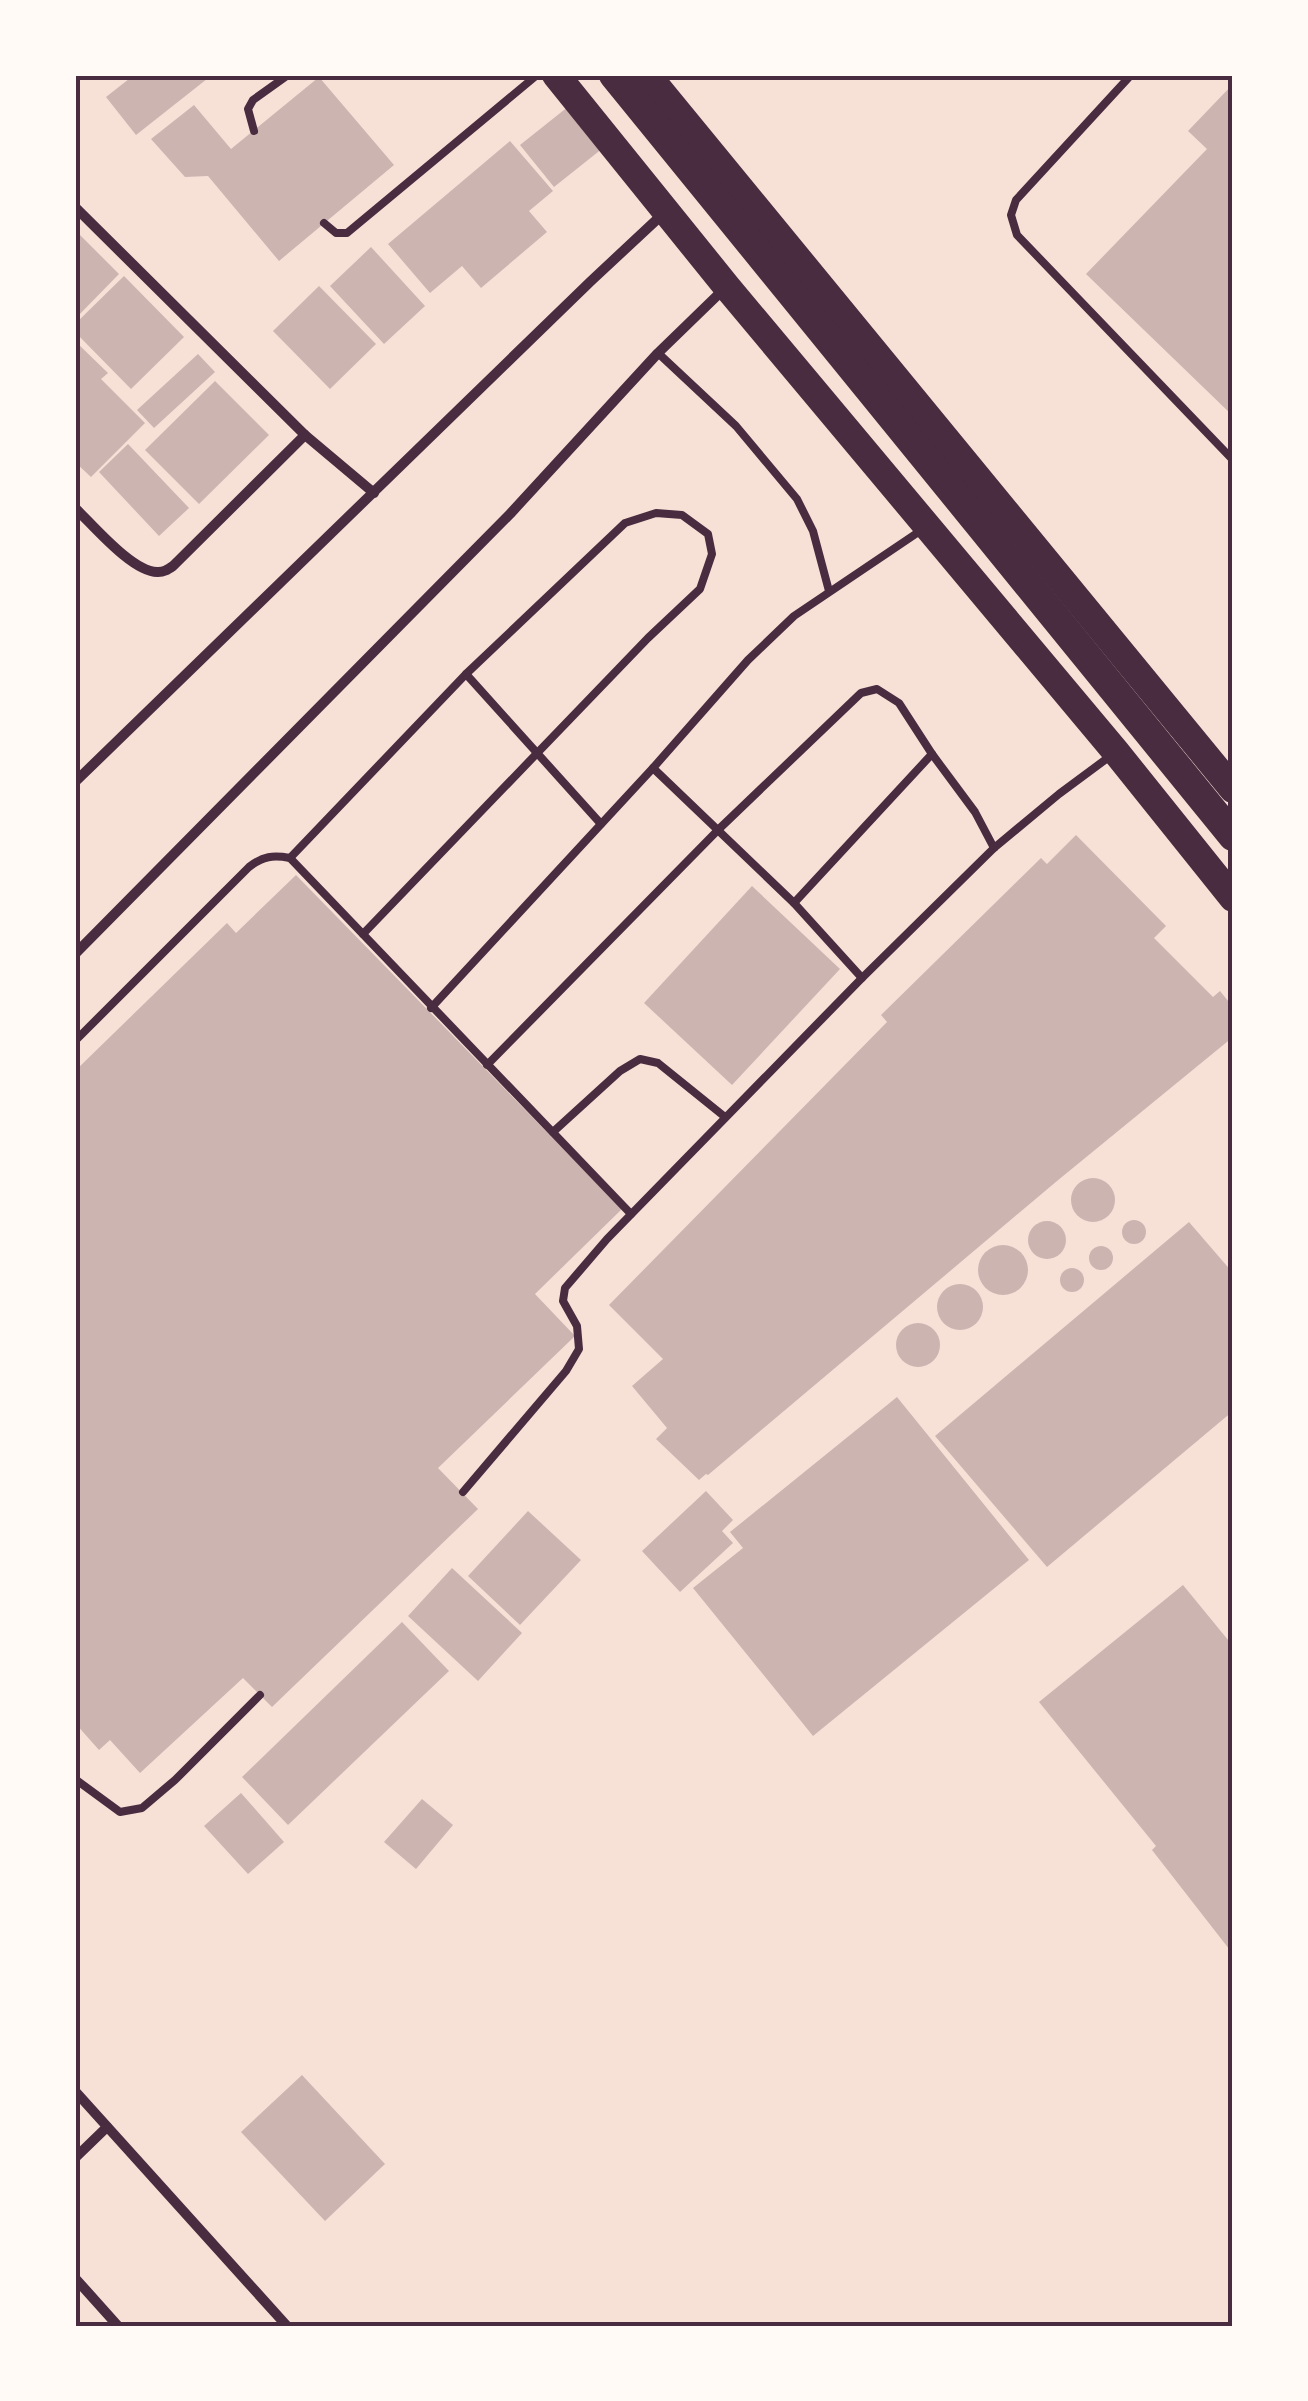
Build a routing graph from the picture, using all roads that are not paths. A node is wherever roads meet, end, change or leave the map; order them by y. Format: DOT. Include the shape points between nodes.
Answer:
graph roads {
  1 [pos="288,75"];
  2 [pos="537,75"];
  3 [pos="556,75"];
  4 [pos="614,75"];
  5 [pos="1131,75"];
  6 [pos="657,79"];
  7 [pos="254,130"];
  8 [pos="75,206"];
  9 [pos="666,211"];
  10 [pos="324,223"];
  11 [pos="727,287"];
  12 [pos="821,288"];
  13 [pos="766,334"];
  14 [pos="658,352"];
  15 [pos="305,436"];
  16 [pos="1233,460"];
  17 [pos="374,493"];
  18 [pos="75,508"];
  19 [pos="926,526"];
  20 [pos="829,591"];
  21 [pos="1075,597"];
  22 [pos="1019,638"];
  23 [pos="466,674"];
  24 [pos="537,751"];
  25 [pos="1116,752"];
  26 [pos="932,754"];
  27 [pos="653,768"];
  28 [pos="75,782"];
  29 [pos="1233,789"];
  30 [pos="601,824"];
  31 [pos="719,830"];
  32 [pos="1233,836"];
  33 [pos="994,848"];
  34 [pos="290,858"];
  35 [pos="1233,898"];
  36 [pos="794,903"];
  37 [pos="363,934"];
  38 [pos="75,954"];
  39 [pos="862,978"];
  40 [pos="431,1008"];
  41 [pos="75,1041"];
  42 [pos="486,1065"];
  43 [pos="725,1118"];
  44 [pos="553,1132"];
  45 [pos="631,1214"];
  46 [pos="463,1492"];
  47 [pos="260,1695"];
  48 [pos="75,1780"];
  49 [pos="75,2092"];
  50 [pos="108,2127"];
  51 [pos="75,2158"];
  52 [pos="75,2278"];
  53 [pos="118,2326"];
  54 [pos="288,2326"];
  1 -- 7 [label="lane" via="253,100 248,109"];
  2 -- 10 [label="lane" via="347,234"];
  3 -- 9 [label="highway"];
  4 -- 32 [label="highway"];
  5 -- 16 [label="lane" via="1016,200 1011,214 1017,235"];
  6 -- 12 [label="highway"];
  8 -- 15 [label="street"];
  9 -- 11 [label="highway"];
  9 -- 17 [label="street"];
  11 -- 13 [label="highway"];
  11 -- 14 [label="street"];
  12 -- 13 [label="highway"];
  12 -- 21 [label="highway"];
  13 -- 19 [label="highway"];
  14 -- 20 [label="lane" via="736,426 797,499 814,531"];
  14 -- 38 [label="street" via="510,514"];
  15 -- 17 [label="street"];
  15 -- 18 [label="street" via="162,572 136,566"];
  17 -- 28 [label="street"];
  19 -- 20 [label="lane"];
  19 -- 22 [label="highway"];
  20 -- 27 [label="lane" via="748,660"];
  21 -- 22 [label="highway"];
  21 -- 29 [label="highway"];
  22 -- 25 [label="highway"];
  23 -- 24 [label="lane"];
  23 -- 24 [label="lane" via="625,524 656,513 682,515 708,534 712,554 700,589"];
  23 -- 34 [label="lane"];
  24 -- 30 [label="lane"];
  24 -- 37 [label="lane"];
  25 -- 33 [label="lane"];
  25 -- 35 [label="highway"];
  26 -- 31 [label="lane" via="899,703 877,689 862,693"];
  26 -- 33 [label="lane"];
  26 -- 36 [label="lane"];
  27 -- 30 [label="lane"];
  27 -- 31 [label="lane"];
  30 -- 40 [label="lane"];
  31 -- 36 [label="lane"];
  31 -- 42 [label="lane"];
  33 -- 39 [label="lane"];
  34 -- 37 [label="lane"];
  34 -- 41 [label="lane" via="262,858 250,867"];
  36 -- 39 [label="lane"];
  37 -- 40 [label="lane"];
  39 -- 43 [label="lane"];
  40 -- 42 [label="lane"];
  42 -- 44 [label="lane"];
  43 -- 44 [label="lane" via="658,1063 640,1059"];
  43 -- 45 [label="lane"];
  44 -- 45 [label="lane"];
  45 -- 46 [label="lane" via="565,1288 579,1348 566,1371"];
  47 -- 48 [label="lane" via="142,1808 120,1812"];
  49 -- 50 [label="street"];
  50 -- 51 [label="street"];
  50 -- 54 [label="street"];
  52 -- 53 [label="street"];
}
